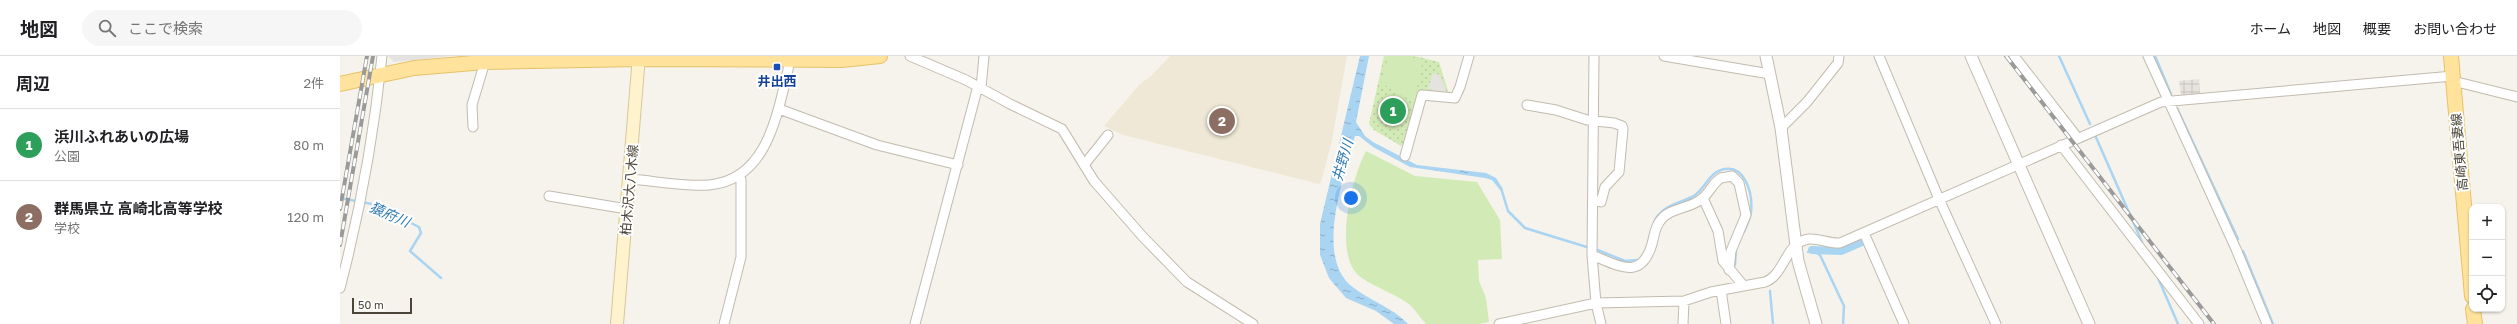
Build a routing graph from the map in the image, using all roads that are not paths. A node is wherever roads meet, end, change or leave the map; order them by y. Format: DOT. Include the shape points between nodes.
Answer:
graph roads {
  1 [pos="382,56"];
  2 [pos="880,56"];
  3 [pos="910,56"];
  4 [pos="984,56"];
  5 [pos="1469,56"];
  6 [pos="1594,56"];
  7 [pos="1664,56"];
  8 [pos="1766,56"];
  9 [pos="1839,56"];
  10 [pos="1879,56"];
  11 [pos="1971,56"];
  12 [pos="2014,56"];
  13 [pos="2148,56"];
  14 [pos="2451,56"];
  15 [pos="639,58"];
  16 [pos="789,60"];
  17 [pos="484,61"];
  18 [pos="380,74"];
  19 [pos="1770,74"];
  20 [pos="2453,79"];
  21 [pos="340,84"];
  22 [pos="979,87"];
  23 [pos="2517,97"];
  24 [pos="2168,101"];
  25 [pos="1527,105"];
  26 [pos="779,109"];
  27 [pos="1593,120"];
  28 [pos="473,127"];
  29 [pos="1781,128"];
  30 [pos="1108,136"];
  31 [pos="2077,137"];
  32 [pos="2061,145"];
  33 [pos="1401,155"];
  34 [pos="2018,164"];
  35 [pos="958,165"];
  36 [pos="1084,165"];
  37 [pos="739,175"];
  38 [pos="630,179"];
  39 [pos="549,196"];
  40 [pos="1703,198"];
  41 [pos="1939,199"];
  42 [pos="1594,200"];
  43 [pos="627,209"];
  44 [pos="1864,233"];
  45 [pos="1795,245"];
  46 [pos="1593,250"];
  47 [pos="1729,270"];
  48 [pos="2470,276"];
  49 [pos="1743,285"];
  50 [pos="340,287"];
  51 [pos="1721,290"];
  52 [pos="1684,301"];
  53 [pos="1596,303"];
  54 [pos="2473,312"];
  55 [pos="617,324"];
  56 [pos="724,324"];
  57 [pos="915,324"];
  58 [pos="1253,324"];
  59 [pos="1499,324"];
  60 [pos="1601,324"];
  61 [pos="1683,324"];
  62 [pos="1726,324"];
  63 [pos="1816,324"];
  64 [pos="1904,324"];
  65 [pos="1996,324"];
  66 [pos="2088,324"];
  67 [pos="2199,324"];
  68 [pos="2267,324"];
  69 [pos="2474,324"];
  1 -- 18 [label="street"];
  2 -- 16 [label="main road" via="842,60"];
  3 -- 22 [label="street"];
  4 -- 22 [label="street"];
  5 -- 33 [label="street" via="1455,98 1422,95"];
  6 -- 27 [label="street"];
  7 -- 19 [label="street"];
  8 -- 19 [label="street"];
  9 -- 29 [label="street" via="1838,63 1807,102"];
  10 -- 41 [label="street"];
  11 -- 34 [label="street"];
  12 -- 31 [label="street"];
  13 -- 24 [label="street"];
  14 -- 20 [label="main road, 高崎東吾妻線"];
  15 -- 16 [label="main road"];
  15 -- 17 [label="main road"];
  15 -- 38 [label="main road, 柏木沢大八木線"];
  16 -- 26 [label="street"];
  17 -- 18 [label="main road"];
  17 -- 28 [label="street" via="472,105"];
  18 -- 21 [label="main road"];
  18 -- 50 [label="street" via="356,225"];
  19 -- 29 [label="street"];
  20 -- 23 [label="street"];
  20 -- 24 [label="street"];
  20 -- 48 [label="main road, 高崎東吾妻線"];
  22 -- 35 [label="street"];
  22 -- 36 [label="street" via="1062,129"];
  24 -- 31 [label="street"];
  24 -- 68 [label="street" via="2236,249"];
  25 -- 27 [label="street"];
  26 -- 35 [label="street" via="888,149"];
  26 -- 37 [label="street" via="767,144"];
  27 -- 42 [label="street"];
  27 -- 42 [label="street" via="1614,122 1623,129 1619,172 1605,187 1601,202"];
  29 -- 45 [label="street"];
  30 -- 36 [label="street"];
  31 -- 32 [label="street"];
  32 -- 34 [label="street"];
  32 -- 67 [label="street"];
  34 -- 41 [label="street"];
  34 -- 66 [label="street"];
  35 -- 57 [label="street"];
  36 -- 58 [label="street" via="1094,181 1143,237 1187,282"];
  37 -- 38 [label="street" via="724,182 702,185"];
  37 -- 56 [label="street" via="741,257"];
  38 -- 43 [label="main road, 柏木沢大八木線"];
  39 -- 43 [label="street"];
  40 -- 46 [label="street" via="1660,220 1648,256 1637,267 1624,268"];
  40 -- 47 [label="street" via="1718,231 1722,256"];
  40 -- 47 [label="street" via="1720,178 1732,176 1739,183 1746,215 1731,251"];
  41 -- 44 [label="street"];
  41 -- 65 [label="street"];
  42 -- 46 [label="street"];
  43 -- 55 [label="main road, 柏木沢大八木線"];
  44 -- 45 [label="street" via="1840,243 1807,239"];
  44 -- 64 [label="street"];
  45 -- 49 [label="street" via="1770,280"];
  45 -- 63 [label="street"];
  46 -- 53 [label="street"];
  47 -- 49 [label="street"];
  49 -- 51 [label="street"];
  51 -- 52 [label="street"];
  51 -- 62 [label="street"];
  52 -- 53 [label="street"];
  52 -- 61 [label="street"];
  53 -- 59 [label="street"];
  53 -- 60 [label="street"];
  54 -- 69 [label="main road"];
}
